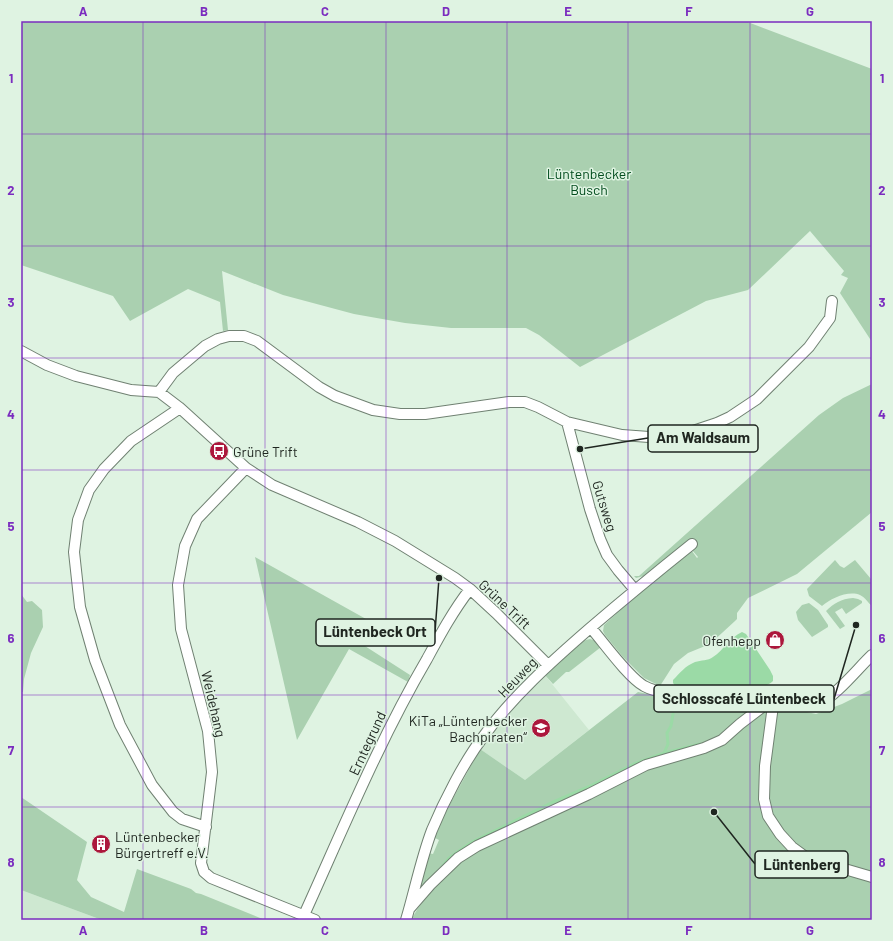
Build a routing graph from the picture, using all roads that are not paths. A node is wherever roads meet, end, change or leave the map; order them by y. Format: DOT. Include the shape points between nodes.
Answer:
graph roads {
  1 [pos="832,301"];
  2 [pos="21,351"];
  3 [pos="159,392"];
  4 [pos="180,408"];
  5 [pos="567,422"];
  6 [pos="246,468"];
  7 [pos="692,544"];
  8 [pos="470,589"];
  9 [pos="635,590"];
  10 [pos="591,628"];
  11 [pos="872,654"];
  12 [pos="548,665"];
  13 [pos="774,698"];
  14 [pos="206,827"];
  15 [pos="872,877"];
  16 [pos="409,909"];
  17 [pos="304,916"];
  18 [pos="315,920"];
  19 [pos="406,920"];
  1 -- 5 [label="street" via="830,318 809,347 757,399 718,423 690,432 649,437 622,436"];
  2 -- 3 [label="street" via="46,365 76,376 131,390"];
  3 -- 4 [label="street, Grüne Trift"];
  3 -- 5 [label="street" via="173,373 205,346 229,336 244,336 257,341 319,387 373,410 425,414 525,402"];
  4 -- 6 [label="street, Grüne Trift"];
  4 -- 14 [label="street" via="131,441 104,469 89,490 78,520 74,552 80,608 95,660 120,725 152,785 173,812 182,819"];
  5 -- 9 [label="street, Gutsweg" via="600,539 618,570"];
  6 -- 8 [label="street, Grüne Trift" via="272,485 395,541"];
  6 -- 14 [label="street, Weidehang" via="197,519 185,546 178,585 181,629 208,730 212,772"];
  7 -- 9 [label="street, Heuweg"];
  8 -- 12 [label="street, Grüne Trift"];
  8 -- 17 [label="street, Erntegrund" via="459,602 389,727"];
  9 -- 10 [label="street, Heuweg"];
  10 -- 12 [label="street, Heuweg"];
  10 -- 13 [label="street" via="633,677 652,689 677,694"];
  11 -- 13 [label="street" via="832,696 824,701 806,705"];
  12 -- 16 [label="street, Heuweg" via="502,713 467,762 433,830"];
  13 -- 15 [label="street" via="765,766 764,799 768,816 792,847 807,858"];
  13 -- 16 [label="street" via="722,740 646,765 476,846 458,858"];
  14 -- 17 [label="street, Weidehang" via="201,863 204,872 211,878"];
  16 -- 19 [label="street, Heuweg"];
  17 -- 18 [label="street, Weidehang"];
}
